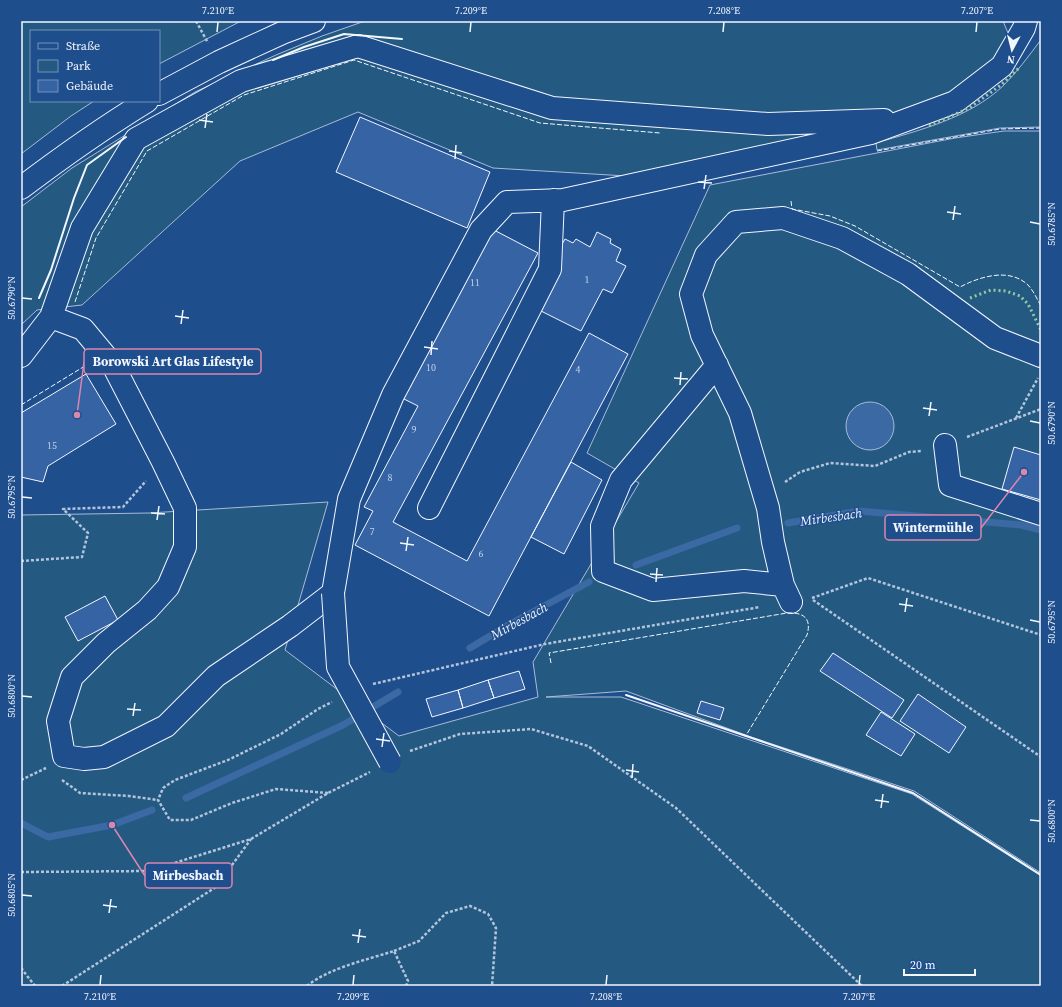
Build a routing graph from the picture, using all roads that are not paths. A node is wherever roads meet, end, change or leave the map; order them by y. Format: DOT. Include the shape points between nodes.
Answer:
graph roads {
  1 [pos="314,21"];
  2 [pos="1026,21"];
  3 [pos="160,93"];
  4 [pos="145,102"];
  5 [pos="909,120"];
  6 [pos="21,188"];
  7 [pos="552,200"];
  8 [pos="51,317"];
  9 [pos="21,356"];
  10 [pos="1041,356"];
  11 [pos="717,366"];
  12 [pos="945,445"];
  13 [pos="430,508"];
  14 [pos="1041,514"];
  15 [pos="332,593"];
  16 [pos="390,762"];
  1 -- 3 [label="main road" via="219,62"];
  2 -- 5 [label="main road" via="1002,66 955,102"];
  4 -- 6 [label="main road"];
  5 -- 7 [label="main road" via="871,133"];
  5 -- 8 [label="main road" via="768,124 552,108 358,46 241,81 136,139 82,228"];
  7 -- 13 [label="main road" via="550,269"];
  7 -- 15 [label="main road" via="507,202 481,230 393,394 349,499"];
  8 -- 9 [label="main road"];
  8 -- 15 [label="main road" via="83,329 113,365 185,508 185,547 168,587 147,610 106,643 72,677 58,721 59,760 104,757 166,726 216,676 290,626"];
  10 -- 11 [label="main road" via="996,338 908,274 842,238 783,218 736,222 706,255 691,294 702,335"];
  11 -- 11 [label="main road" via="621,480 602,526 603,571 653,590 744,581 787,593 773,542 765,496 740,413"];
  12 -- 14 [label="main road" via="950,485"];
  15 -- 16 [label="main road, bridge" via="338,667"];
}
